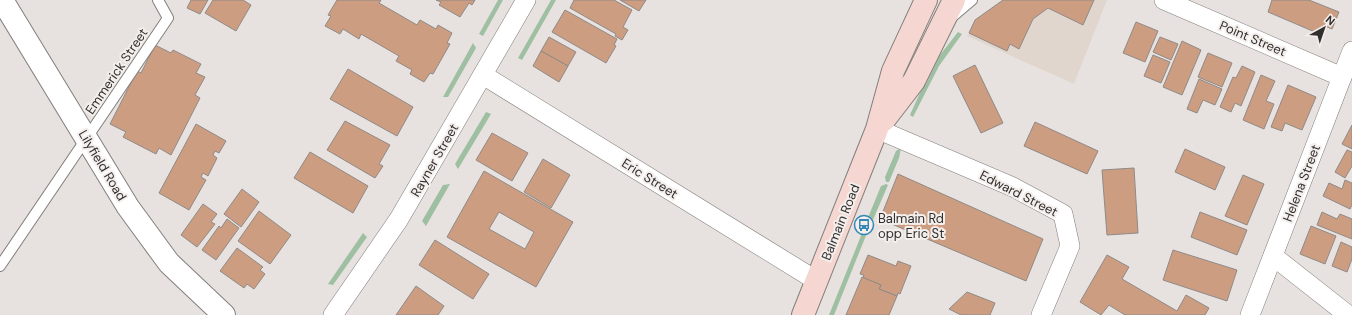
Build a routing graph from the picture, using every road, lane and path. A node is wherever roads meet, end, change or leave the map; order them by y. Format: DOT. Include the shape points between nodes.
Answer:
graph roads {
  1 [pos="2,0"];
  2 [pos="158,0"];
  3 [pos="526,0"];
  4 [pos="926,0"];
  5 [pos="954,0"];
  6 [pos="972,0"];
  7 [pos="1164,0"];
  8 [pos="942,25"];
  9 [pos="1352,51"];
  10 [pos="484,75"];
  11 [pos="1342,77"];
  12 [pos="877,129"];
  13 [pos="87,138"];
  14 [pos="1273,256"];
  15 [pos="0,266"];
  16 [pos="817,280"];
  17 [pos="224,315"];
  18 [pos="333,315"];
  19 [pos="803,315"];
  20 [pos="1042,315"];
  21 [pos="1250,315"];
  22 [pos="1348,315"];
  1 -- 13 [label="street, Lilyfield Road"];
  2 -- 13 [label="lane, Emmerick Street" via="168,18"];
  3 -- 10 [label="street, Rayner Street"];
  4 -- 12 [label="main road, Balmain Road" via="893,71"];
  5 -- 8 [label="main road, Balmain Road"];
  6 -- 8 [label="lane"];
  7 -- 11 [label="street, Point Street"];
  8 -- 12 [label="main road, Balmain Road" via="914,81"];
  9 -- 11 [label="street, Helena Street"];
  10 -- 16 [label="street, Eric Street"];
  10 -- 18 [label="street, Rayner Street" via="399,219"];
  11 -- 14 [label="street, Helena Street"];
  12 -- 16 [label="main road, Balmain Road"];
  12 -- 20 [label="street, Edward Street" via="1013,187 1063,214 1070,246"];
  13 -- 15 [label="lane, Emmerick Street"];
  13 -- 17 [label="street, Lilyfield Road" via="128,207 169,263"];
  14 -- 21 [label="street, Helena Street"];
  14 -- 22 [label="street"];
  16 -- 19 [label="main road, Balmain Road"];
}
